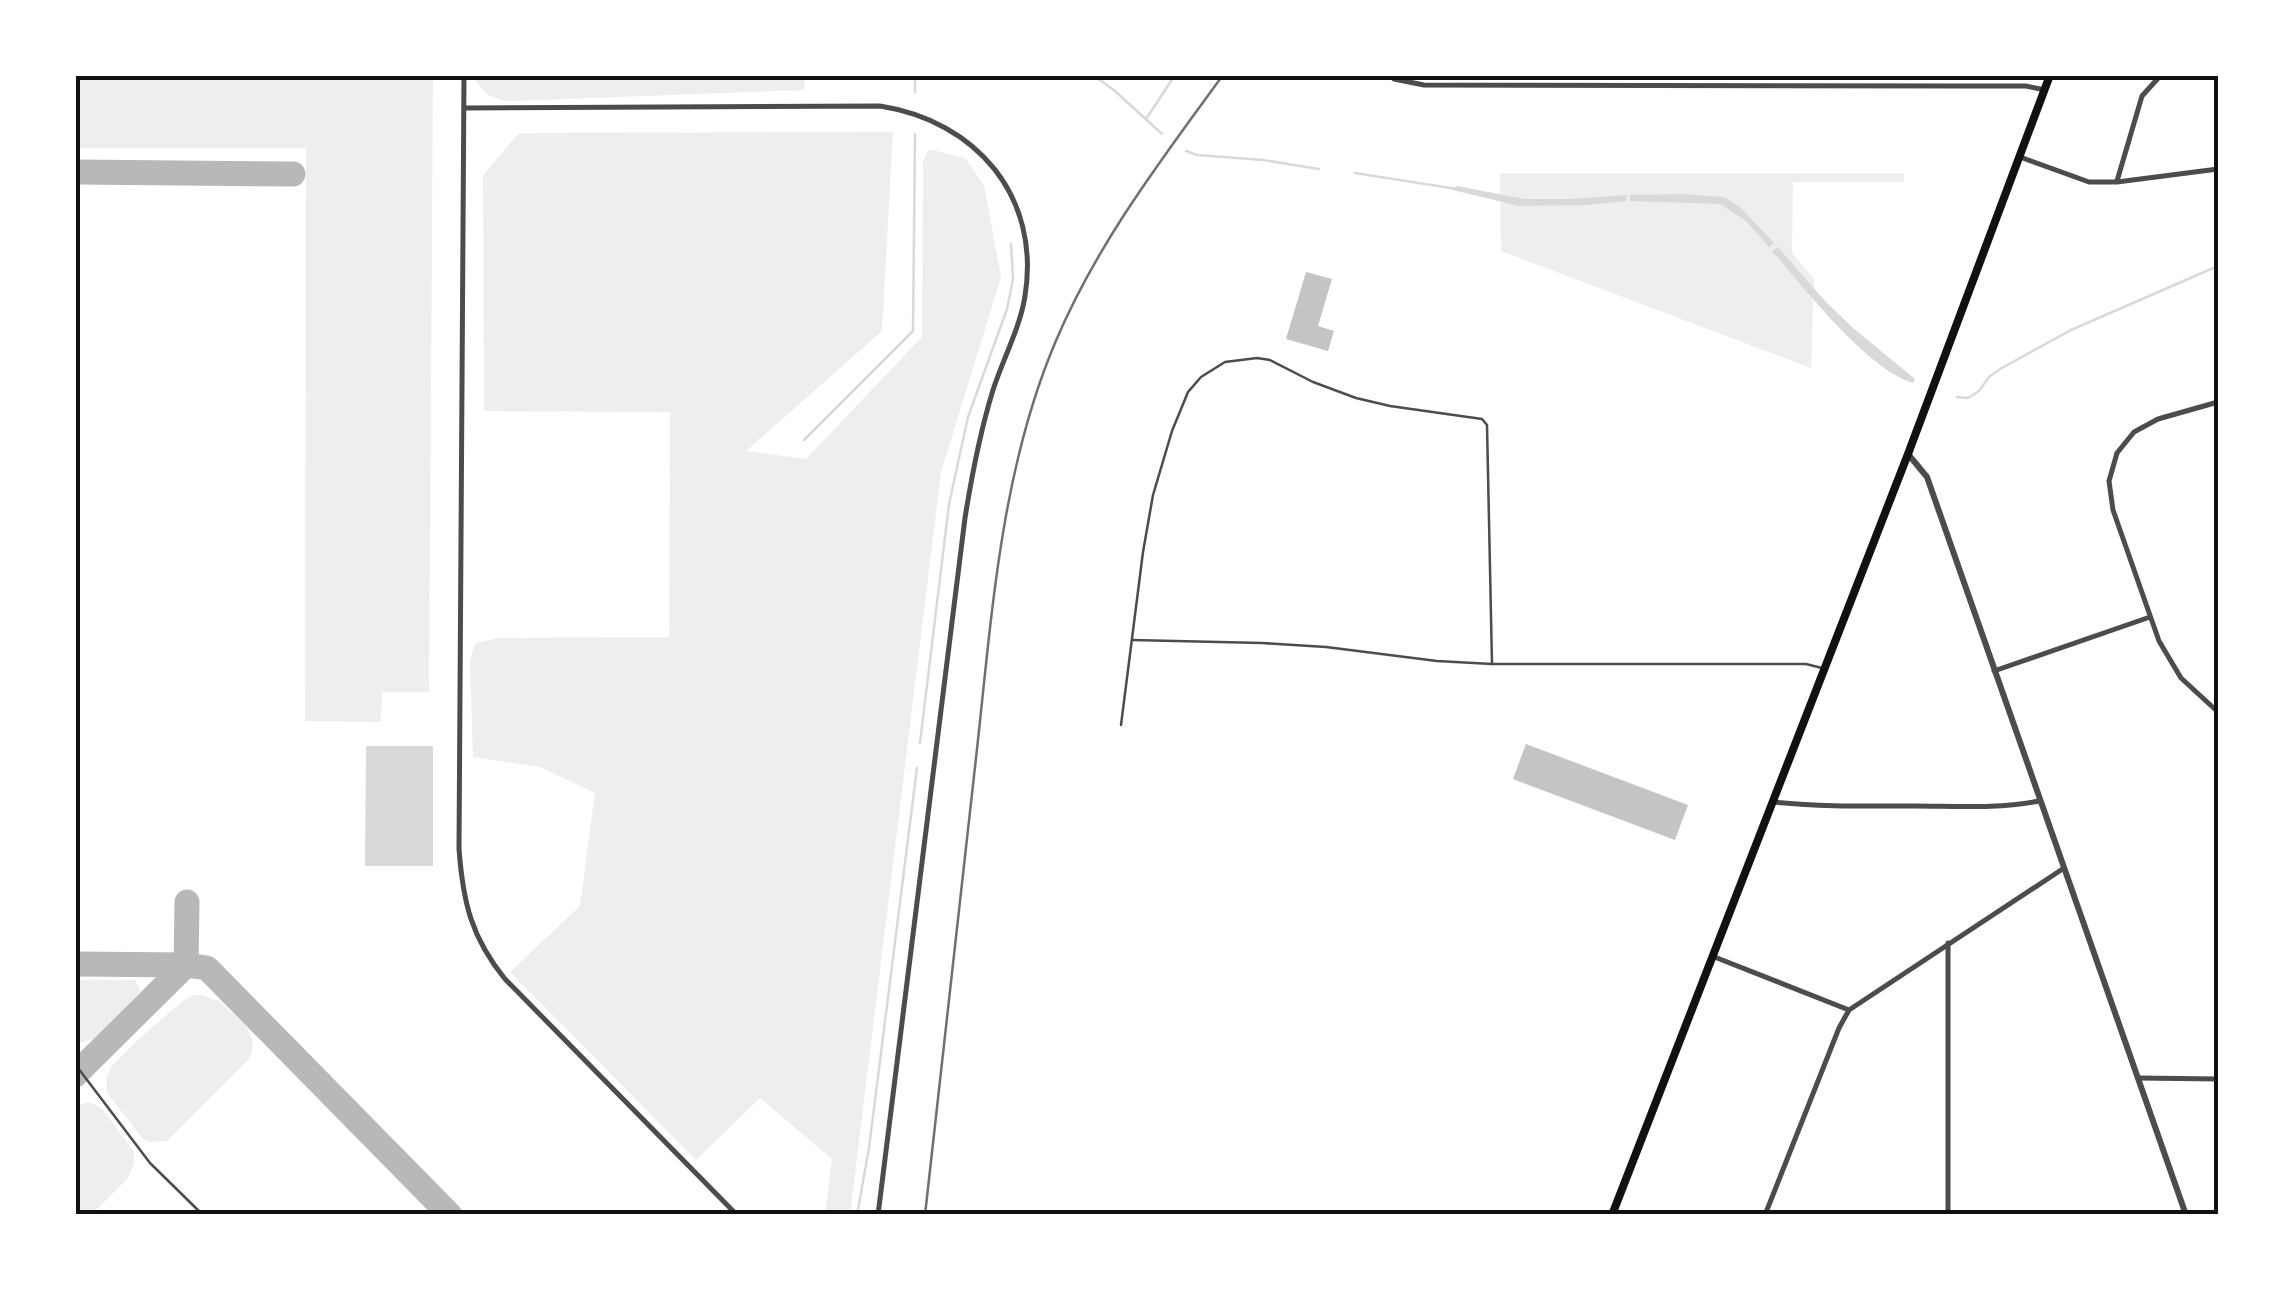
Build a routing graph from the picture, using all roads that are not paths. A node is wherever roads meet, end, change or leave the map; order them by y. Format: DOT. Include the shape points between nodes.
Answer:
graph roads {
  1 [pos="464,75"];
  2 [pos="1533,75"];
  3 [pos="2050,75"];
  4 [pos="2161,75"];
  5 [pos="1394,79"];
  6 [pos="1533,85"];
  7 [pos="2045,90"];
  8 [pos="464,108"];
  9 [pos="2020,157"];
  10 [pos="2218,170"];
  11 [pos="2117,182"];
  12 [pos="2218,402"];
  13 [pos="1908,454"];
  14 [pos="2150,617"];
  15 [pos="1132,640"];
  16 [pos="1492,664"];
  17 [pos="1823,669"];
  18 [pos="1994,672"];
  19 [pos="2218,712"];
  20 [pos="1121,725"];
  21 [pos="2039,800"];
  22 [pos="1772,802"];
  23 [pos="2064,868"];
  24 [pos="1948,943"];
  25 [pos="1712,956"];
  26 [pos="1849,1010"];
  27 [pos="75,1064"];
  28 [pos="2138,1078"];
  29 [pos="2218,1078"];
  30 [pos="202,1215"];
  31 [pos="737,1215"];
  32 [pos="878,1215"];
  33 [pos="1612,1215"];
  34 [pos="1766,1215"];
  35 [pos="1948,1215"];
  36 [pos="2186,1215"];
  1 -- 8 [label="street"];
  2 -- 6 [label="street"];
  3 -- 7 [label="main road"];
  4 -- 11 [label="street" via="2142,96"];
  5 -- 6 [label="street"];
  6 -- 7 [label="street"];
  7 -- 9 [label="main road"];
  8 -- 31 [label="street" via="458,849 468,913 505,979"];
  8 -- 32 [label="street" via="902,109 968,141 992,164 1017,208 1026,238 1025,298 992,393 965,518"];
  9 -- 11 [label="street" via="2089,182"];
  9 -- 13 [label="main road"];
  10 -- 11 [label="street"];
  12 -- 14 [label="street" via="2144,425 2125,441 2112,468 2113,510"];
  13 -- 17 [label="main road"];
  13 -- 18 [label="street" via="1927,477"];
  14 -- 18 [label="street"];
  14 -- 19 [label="street" via="2170,663"];
  15 -- 16 [label="lane" via="1262,643"];
  15 -- 16 [label="lane" via="1160,470 1188,392 1209,370 1257,358 1356,398 1482,418"];
  15 -- 20 [label="lane"];
  16 -- 17 [label="lane"];
  17 -- 22 [label="main road"];
  18 -- 21 [label="street"];
  21 -- 22 [label="street" via="1983,806"];
  21 -- 23 [label="street"];
  22 -- 25 [label="main road"];
  23 -- 24 [label="street"];
  23 -- 28 [label="street"];
  24 -- 26 [label="street"];
  24 -- 35 [label="street"];
  25 -- 26 [label="street"];
  25 -- 33 [label="main road"];
  26 -- 34 [label="street"];
  27 -- 30 [label="lane" via="150,1163"];
  28 -- 29 [label="street"];
  28 -- 36 [label="street"];
}
